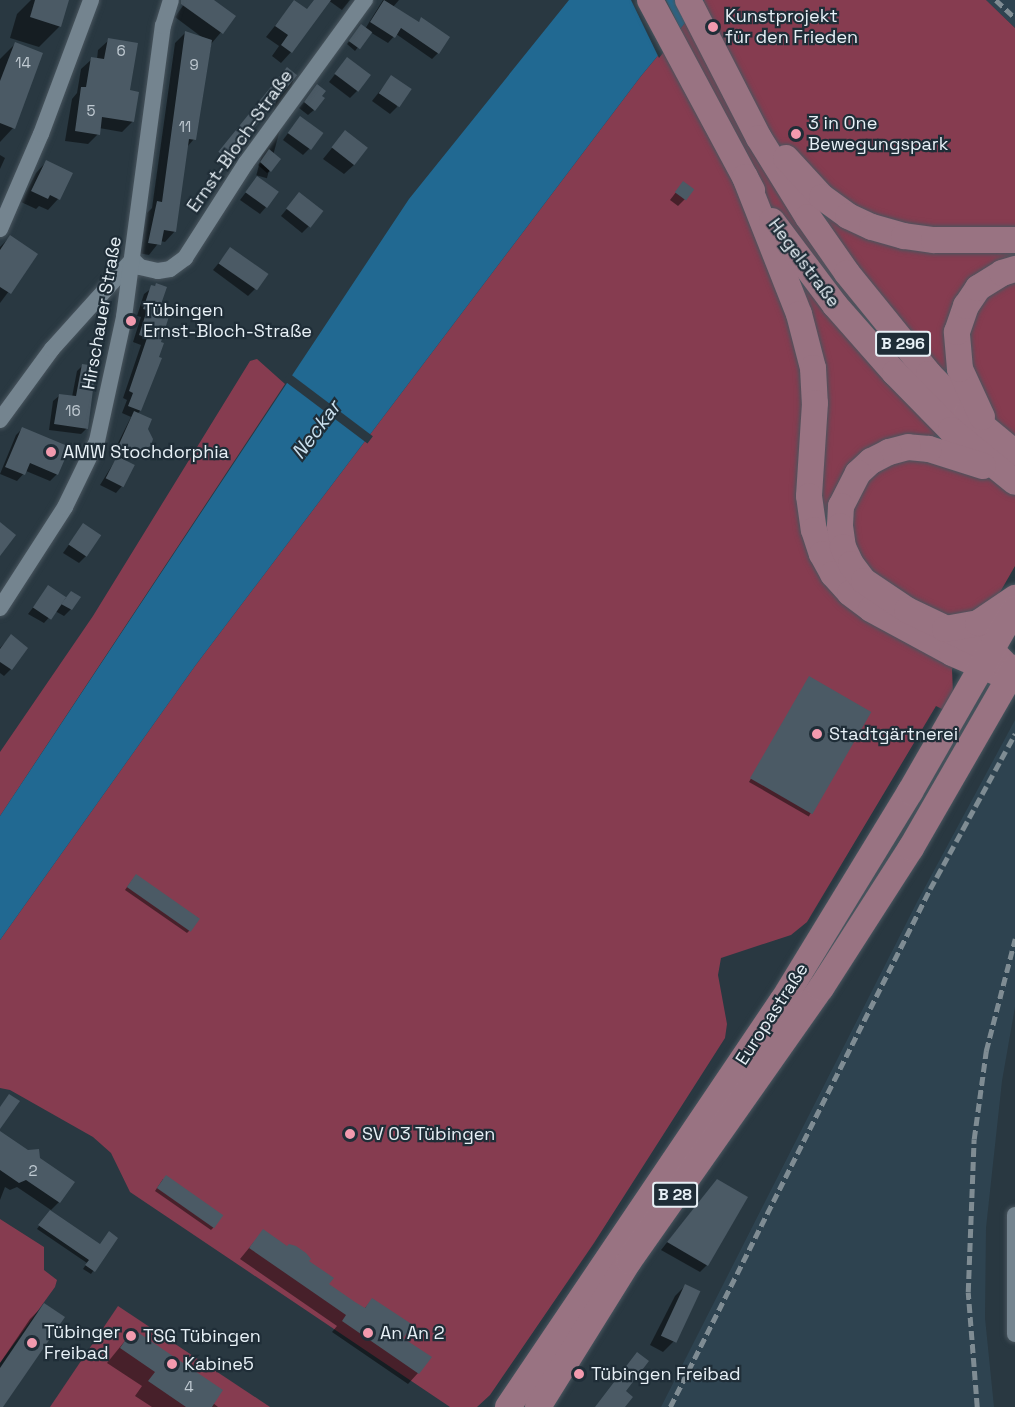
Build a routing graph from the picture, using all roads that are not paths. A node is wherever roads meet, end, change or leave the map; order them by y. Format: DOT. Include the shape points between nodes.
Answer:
graph roads {
  1 [pos="91,0"];
  2 [pos="171,0"];
  3 [pos="365,0"];
  4 [pos="650,0"];
  5 [pos="688,0"];
  6 [pos="759,138"];
  7 [pos="744,177"];
  8 [pos="0,229"];
  9 [pos="1015,240"];
  10 [pos="133,260"];
  11 [pos="1015,268"];
  12 [pos="0,420"];
  13 [pos="989,432"];
  14 [pos="1011,470"];
  15 [pos="1015,598"];
  16 [pos="0,608"];
  17 [pos="1015,609"];
  18 [pos="945,628"];
  19 [pos="987,658"];
  20 [pos="1013,671"];
  21 [pos="1015,1215"];
  22 [pos="1015,1334"];
  23 [pos="508,1407"];
  24 [pos="538,1407"];
  1 -- 8 [label="street" via="41,134"];
  2 -- 10 [label="street, Hirschauer Straße" via="163,26"];
  3 -- 10 [label="street, Ernst-Bloch-Straße" via="246,163 185,258 170,269 158,271 140,267"];
  4 -- 7 [label="main road, Hegelstraße / B 296"];
  5 -- 6 [label="main road, Hegelstraße / B 296"];
  6 -- 9 [label="main road" via="791,162 822,197 872,227 918,238"];
  6 -- 13 [label="main road, Hegelstraße / B 296" via="828,246 913,357"];
  7 -- 14 [label="main road, Hegelstraße / B 296" via="811,273 895,373 951,430"];
  7 -- 19 [label="main road" via="794,299 813,368 810,502 822,554 850,593 871,609"];
  10 -- 12 [label="street" via="52,349"];
  10 -- 16 [label="street, Hirschauer Straße" via="97,441 65,507"];
  11 -- 13 [label="main road" via="978,288 966,306 957,332 960,369"];
  13 -- 14 [label="main road, Hegelstraße"];
  14 -- 18 [label="main road" via="908,447 871,461 848,489 841,506 840,526 851,564 881,595"];
  15 -- 18 [label="main road" via="978,622"];
  17 -- 19 [label="main road, Europastraße / B 28"];
  18 -- 19 [label="main road"];
  19 -- 20 [label="main road"];
  19 -- 23 [label="main road, Europastraße / B 28" via="783,1000"];
  20 -- 24 [label="main road, Europastraße / B 28" via="911,848 821,988 629,1261"];
  21 -- 22 [label="street"];
}
